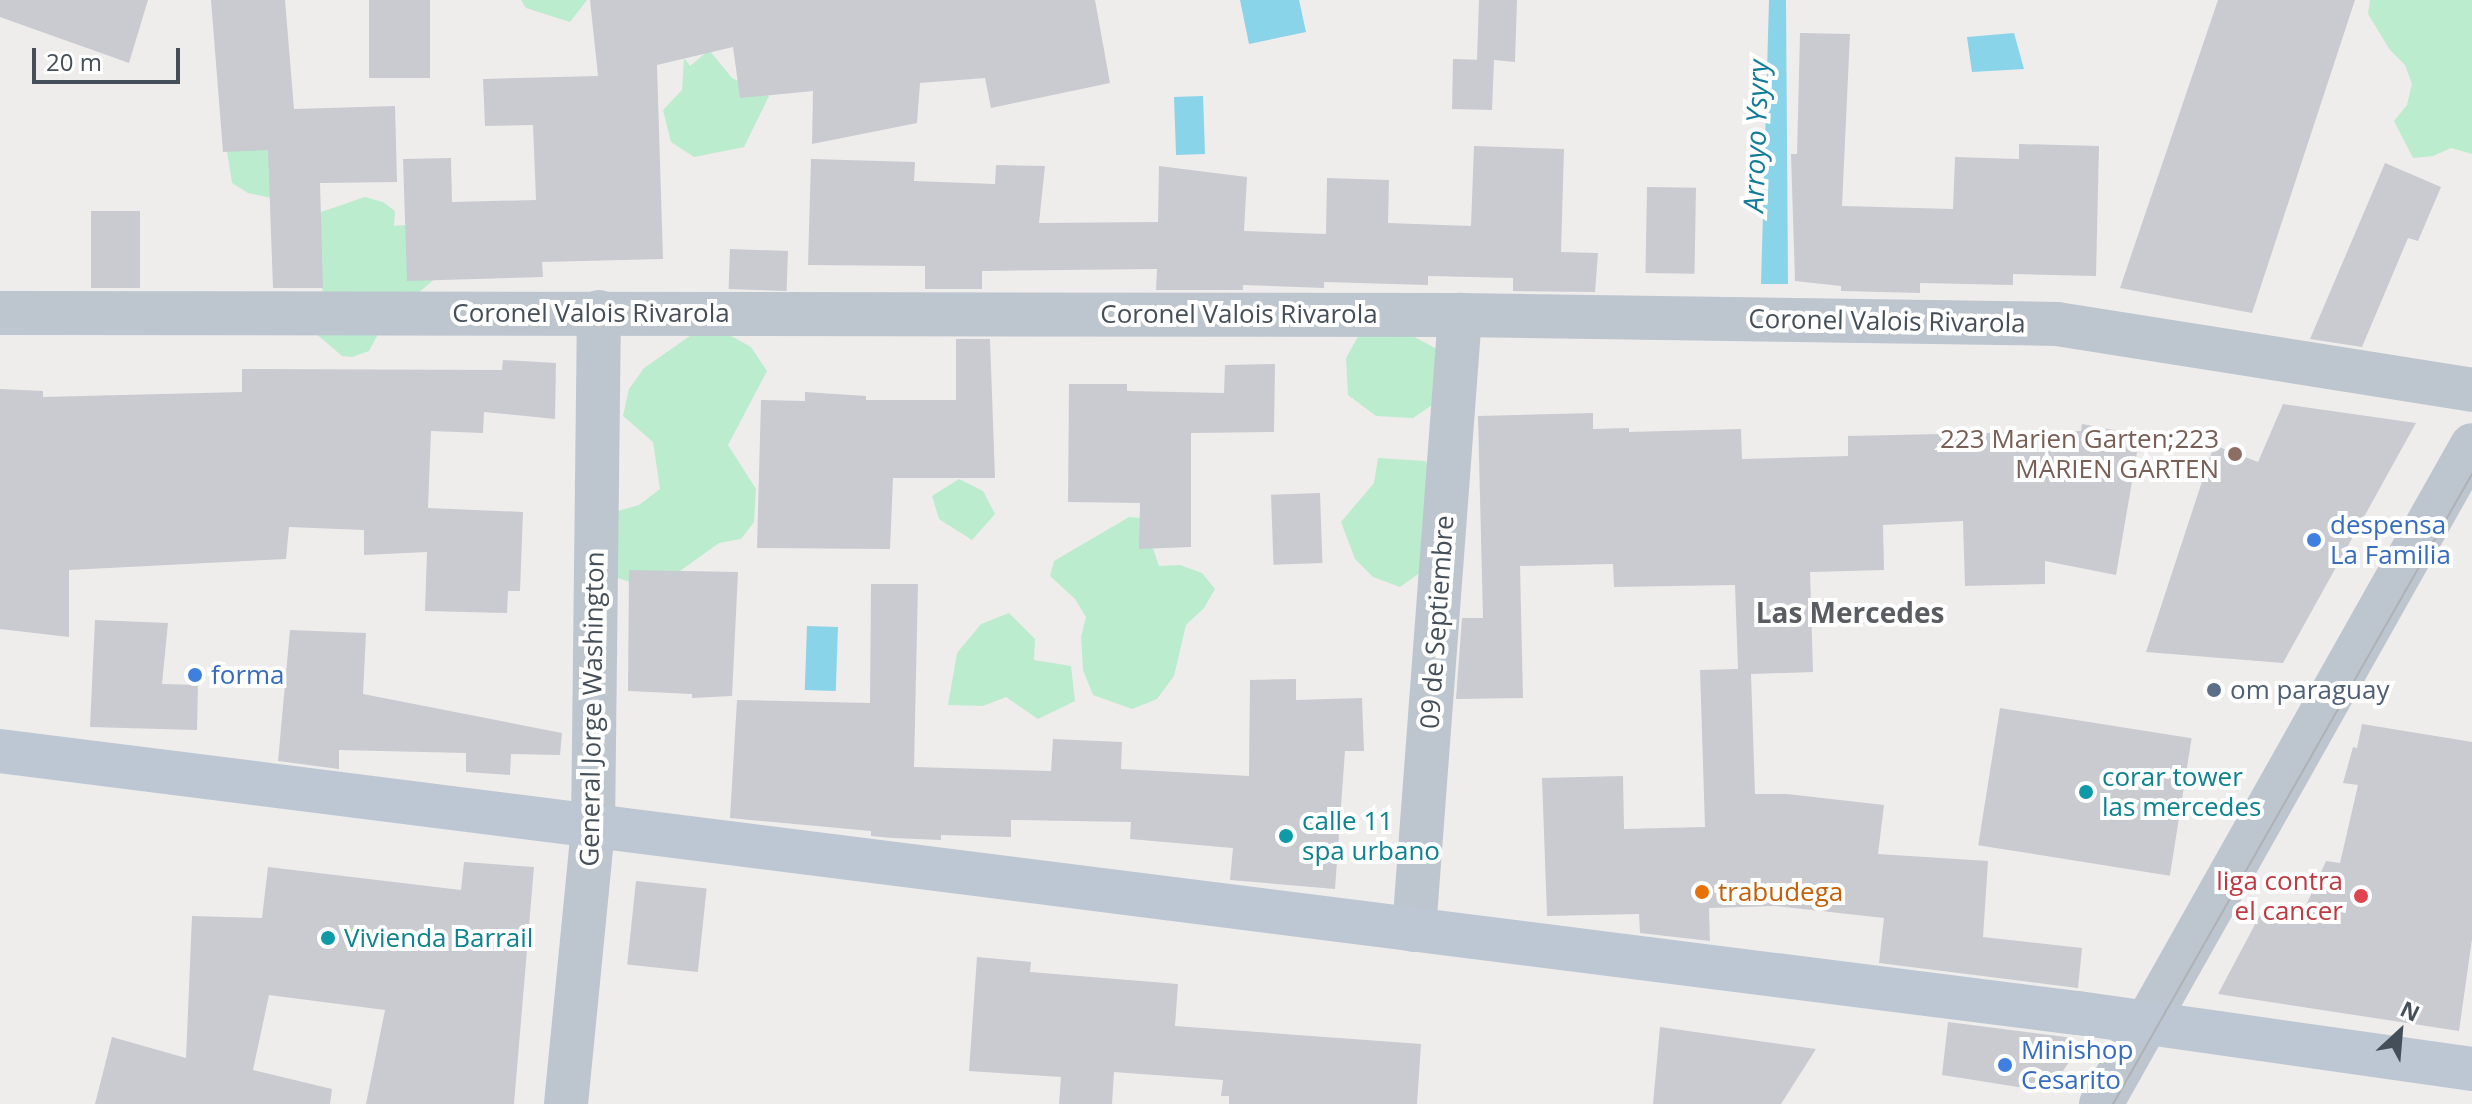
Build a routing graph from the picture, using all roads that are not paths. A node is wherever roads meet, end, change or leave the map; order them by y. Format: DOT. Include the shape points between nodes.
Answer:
graph roads {
  1 [pos="599,312"];
  2 [pos="0,313"];
  3 [pos="1460,315"];
  4 [pos="2472,390"];
  5 [pos="2472,445"];
  6 [pos="0,751"];
  7 [pos="593,829"];
  8 [pos="1414,930"];
  9 [pos="2147,1022"];
  10 [pos="2472,1069"];
  11 [pos="566,1104"];
  12 [pos="2101,1104"];
  1 -- 2 [label="street, Coronel Valois Rivarola"];
  1 -- 3 [label="street, Coronel Valois Rivarola"];
  1 -- 7 [label="street, General Jorge Washington"];
  3 -- 4 [label="street, Coronel Valois Rivarola" via="2057,324"];
  3 -- 8 [label="street, 09 de Septiembre"];
  5 -- 9 [label="street"];
  6 -- 7 [label="street"];
  7 -- 8 [label="street"];
  7 -- 11 [label="street, General Jorge Washington"];
  8 -- 9 [label="street"];
  9 -- 10 [label="street"];
  9 -- 12 [label="street"];
}
